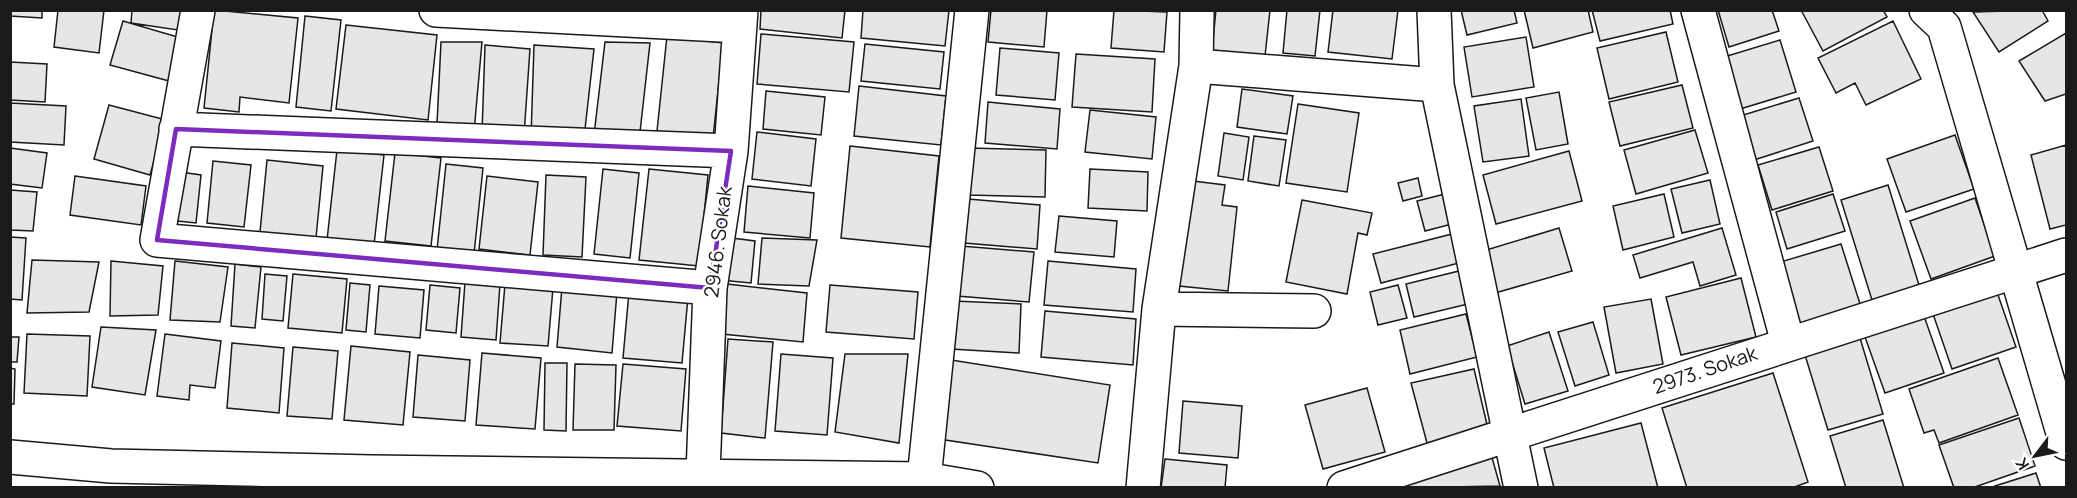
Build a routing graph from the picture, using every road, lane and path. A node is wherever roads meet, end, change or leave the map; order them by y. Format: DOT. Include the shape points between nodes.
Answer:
graph roads {
  1 [pos="198,10"];
  2 [pos="436,10"];
  3 [pos="972,10"];
  4 [pos="1197,10"];
  5 [pos="1434,10"];
  6 [pos="1698,10"];
  7 [pos="1926,10"];
  8 [pos="741,18"];
  9 [pos="1196,66"];
  10 [pos="1437,85"];
  11 [pos="176,129"];
  12 [pos="731,151"];
  13 [pos="2067,255"];
  14 [pos="2016,270"];
  15 [pos="710,288"];
  16 [pos="1159,309"];
  17 [pos="1314,312"];
  18 [pos="1788,343"];
  19 [pos="1512,435"];
  20 [pos="2067,443"];
  21 [pos="10,457"];
  22 [pos="704,474"];
  23 [pos="111,477"];
  24 [pos="924,479"];
  25 [pos="371,480"];
  26 [pos="977,488"];
  27 [pos="1143,488"];
  28 [pos="1344,488"];
  29 [pos="1521,488"];
  1 -- 11 [label="street"];
  2 -- 8 [label="street"];
  3 -- 24 [label="street"];
  4 -- 9 [label="street"];
  5 -- 10 [label="street"];
  6 -- 18 [label="street"];
  7 -- 14 [label="street" via="1944,27"];
  8 -- 12 [label="street, 2946. Sokak"];
  9 -- 10 [label="street"];
  9 -- 16 [label="street"];
  10 -- 19 [label="street"];
  11 -- 12 [label="street"];
  11 -- 15 [label="street" via="157,240"];
  12 -- 15 [label="street, 2946. Sokak"];
  13 -- 14 [label="street, 2973. Sokak"];
  14 -- 18 [label="street, 2973. Sokak"];
  14 -- 20 [label="street"];
  15 -- 22 [label="street, 2946. Sokak"];
  16 -- 17 [label="street"];
  16 -- 27 [label="street"];
  18 -- 19 [label="street, 2973. Sokak"];
  19 -- 28 [label="street, 2973. Sokak"];
  19 -- 29 [label="street"];
  21 -- 23 [label="street"];
  22 -- 24 [label="street"];
  22 -- 25 [label="street"];
  23 -- 25 [label="street"];
  24 -- 26 [label="street"];
}
